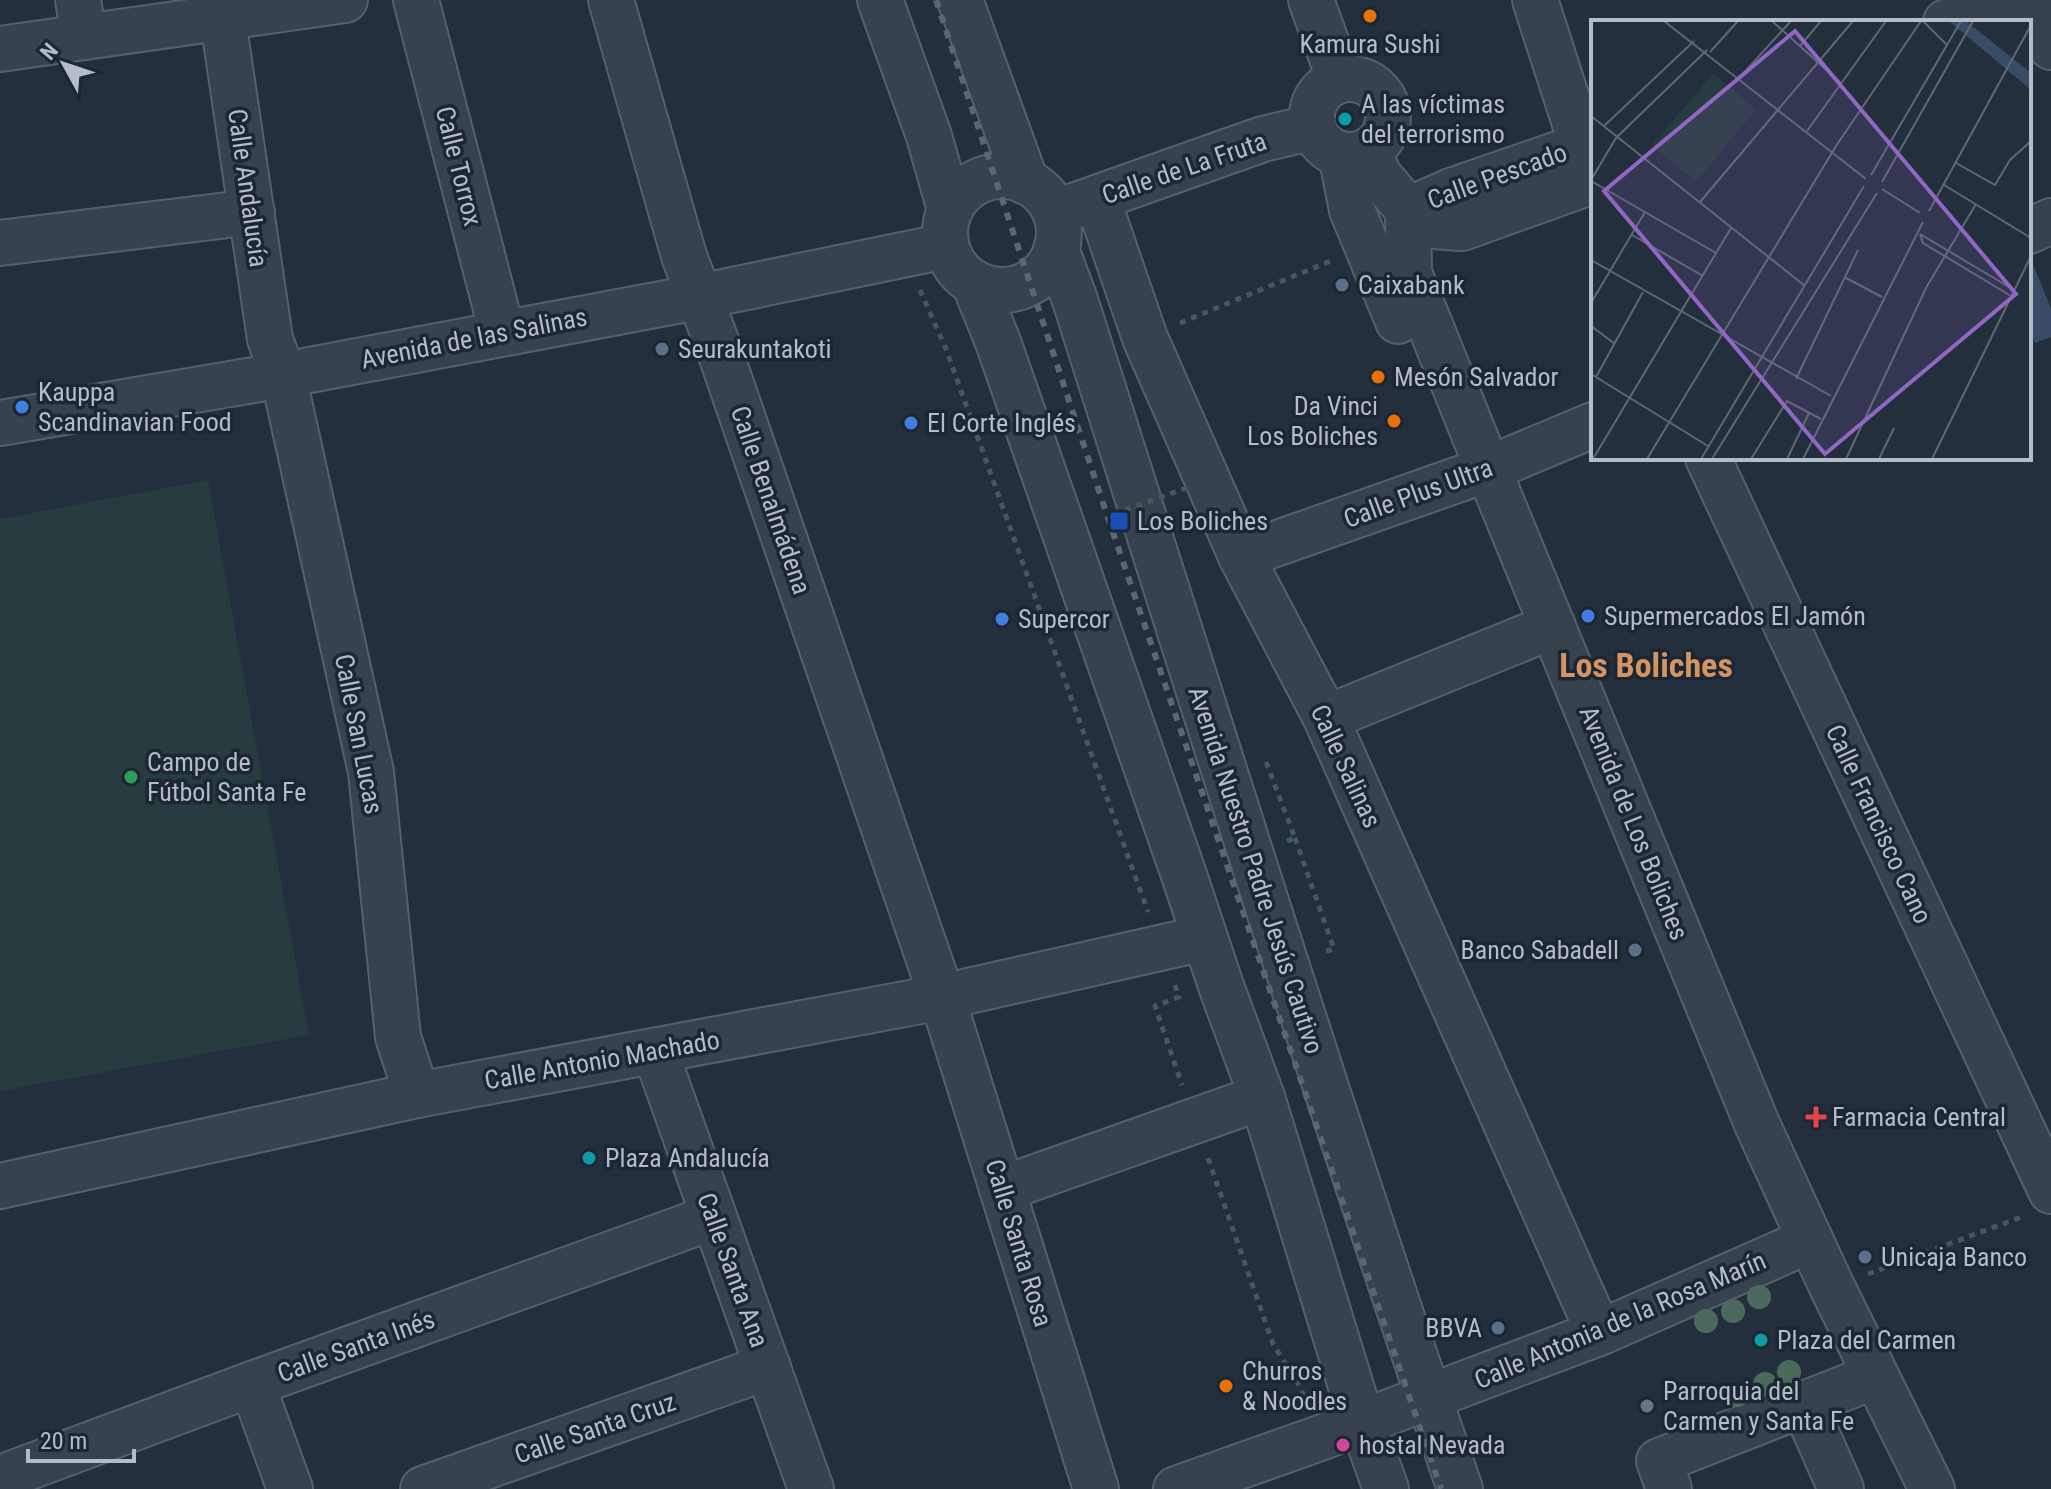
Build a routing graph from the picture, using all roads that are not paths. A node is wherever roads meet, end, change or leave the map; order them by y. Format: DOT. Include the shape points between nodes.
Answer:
graph roads {
  1 [pos="345,0"];
  2 [pos="416,0"];
  3 [pos="611,0"];
  4 [pos="880,0"];
  5 [pos="960,0"];
  6 [pos="1311,0"];
  7 [pos="1535,0"];
  8 [pos="2011,0"];
  9 [pos="222,9"];
  10 [pos="81,18"];
  11 [pos="1952,20"];
  12 [pos="0,49"];
  13 [pos="1340,80"];
  14 [pos="1340,144"];
  15 [pos="1590,162"];
  16 [pos="1097,198"];
  17 [pos="1408,210"];
  18 [pos="252,212"];
  19 [pos="1046,214"];
  20 [pos="2051,221"];
  21 [pos="948,228"];
  22 [pos="2031,230"];
  23 [pos="0,243"];
  24 [pos="974,283"];
  25 [pos="698,297"];
  26 [pos="1398,321"];
  27 [pos="502,332"];
  28 [pos="283,375"];
  29 [pos="0,423"];
  30 [pos="1591,426"];
  31 [pos="1709,460"];
  32 [pos="1488,469"];
  33 [pos="1241,556"];
  34 [pos="1553,626"];
  35 [pos="1326,718"];
  36 [pos="1204,938"];
  37 [pos="942,997"];
  38 [pos="655,1051"];
  39 [pos="417,1095"];
  40 [pos="1262,1097"];
  41 [pos="2042,1147"];
  42 [pos="0,1186"];
  43 [pos="1002,1189"];
  44 [pos="2044,1201"];
  45 [pos="713,1217"];
  46 [pos="1810,1240"];
  47 [pos="1599,1333"];
  48 [pos="768,1367"];
  49 [pos="1875,1376"];
  50 [pos="252,1384"];
  51 [pos="1429,1398"];
  52 [pos="1803,1403"];
  53 [pos="1362,1422"];
  54 [pos="1664,1475"];
  55 [pos="0,1478"];
  56 [pos="290,1489"];
  57 [pos="423,1489"];
  58 [pos="811,1489"];
  59 [pos="1096,1489"];
  60 [pos="1176,1489"];
  61 [pos="1386,1489"];
  62 [pos="1460,1489"];
  63 [pos="1841,1489"];
  64 [pos="1932,1489"];
  1 -- 9 [label="street"];
  2 -- 27 [label="street, Calle Torrox"];
  3 -- 25 [label="street, Calle Benalmádena"];
  4 -- 21 [label="street" via="929,136"];
  5 -- 19 [label="street, Avenida Nuestro Padre Jesús Cautivo"];
  6 -- 13 [label="street"];
  7 -- 15 [label="street"];
  8 -- 11 [label="street"];
  9 -- 10 [label="street"];
  9 -- 18 [label="street, Calle Andalucía"];
  10 -- 12 [label="street"];
  13 -- 14 [label="street" via="1320,93 1312,115"];
  13 -- 14 [label="street" via="1365,82 1376,89 1388,110 1388,123 1376,145"];
  14 -- 16 [label="street, Calle de La Fruta" via="1263,139"];
  14 -- 17 [label="street" via="1381,178"];
  14 -- 26 [label="street" via="1352,210"];
  15 -- 17 [label="street, Calle Pescado" via="1451,191"];
  16 -- 19 [label="street, Calle de La Fruta"];
  16 -- 33 [label="street, Calle Salinas" via="1145,338"];
  17 -- 32 [label="street, Avenida de Los Boliches" via="1409,273"];
  18 -- 23 [label="street"];
  18 -- 28 [label="street, Calle Andalucía" via="270,339"];
  19 -- 21 [label="street" via="1009,177 991,177 960,195"];
  19 -- 24 [label="street" via="1049,264 1038,277 1007,290"];
  19 -- 51 [label="street, Avenida Nuestro Padre Jesús Cautivo"];
  20 -- 22 [label="street"];
  21 -- 24 [label="street" via="952,261"];
  21 -- 25 [label="street, Avenida de las Salinas" via="903,253"];
  24 -- 36 [label="street"];
  25 -- 27 [label="street, Avenida de las Salinas"];
  25 -- 37 [label="street, Calle Benalmádena"];
  27 -- 28 [label="street, Avenida de las Salinas"];
  28 -- 29 [label="street, Avenida de las Salinas"];
  28 -- 39 [label="street, Calle San Lucas" via="371,772 398,1037"];
  30 -- 32 [label="street, Calle Plus Ultra"];
  31 -- 41 [label="street, Calle Francisco Cano"];
  32 -- 33 [label="street, Calle Plus Ultra"];
  32 -- 34 [label="street, Avenida de Los Boliches"];
  33 -- 35 [label="street, Calle Salinas"];
  34 -- 35 [label="street"];
  34 -- 46 [label="street, Avenida de Los Boliches" via="1757,1124"];
  35 -- 47 [label="street, Calle Salinas"];
  36 -- 37 [label="street, Calle Antonio Machado"];
  36 -- 40 [label="street"];
  37 -- 38 [label="street, Calle Antonio Machado"];
  37 -- 43 [label="street, Calle Santa Rosa"];
  38 -- 39 [label="street, Calle Antonio Machado"];
  38 -- 45 [label="street, Calle Santa Ana"];
  39 -- 42 [label="street, Calle Antonio Machado"];
  40 -- 43 [label="street"];
  40 -- 53 [label="street"];
  41 -- 44 [label="street, Calle Francisco Cano"];
  43 -- 59 [label="street, Calle Santa Rosa"];
  45 -- 48 [label="street, Calle Santa Ana"];
  45 -- 50 [label="street, Calle Santa Inés"];
  46 -- 47 [label="street, Calle Antonia de la Rosa Marín"];
  46 -- 49 [label="street, Avenida de Los Boliches"];
  47 -- 51 [label="street, Calle Antonia de la Rosa Marín"];
  48 -- 57 [label="street, Calle Santa Cruz"];
  48 -- 58 [label="street, Calle Santa Ana"];
  49 -- 52 [label="street"];
  49 -- 64 [label="street, Avenida de Los Boliches"];
  50 -- 55 [label="street, Calle Santa Inés"];
  50 -- 56 [label="street"];
  51 -- 53 [label="street, Calle Antonia de la Rosa Marín"];
  51 -- 62 [label="street, Avenida Nuestro Padre Jesús Cautivo"];
  52 -- 54 [label="street"];
  52 -- 63 [label="street"];
  53 -- 60 [label="street, Calle Antonia de la Rosa Marín"];
  53 -- 61 [label="street"];
}
